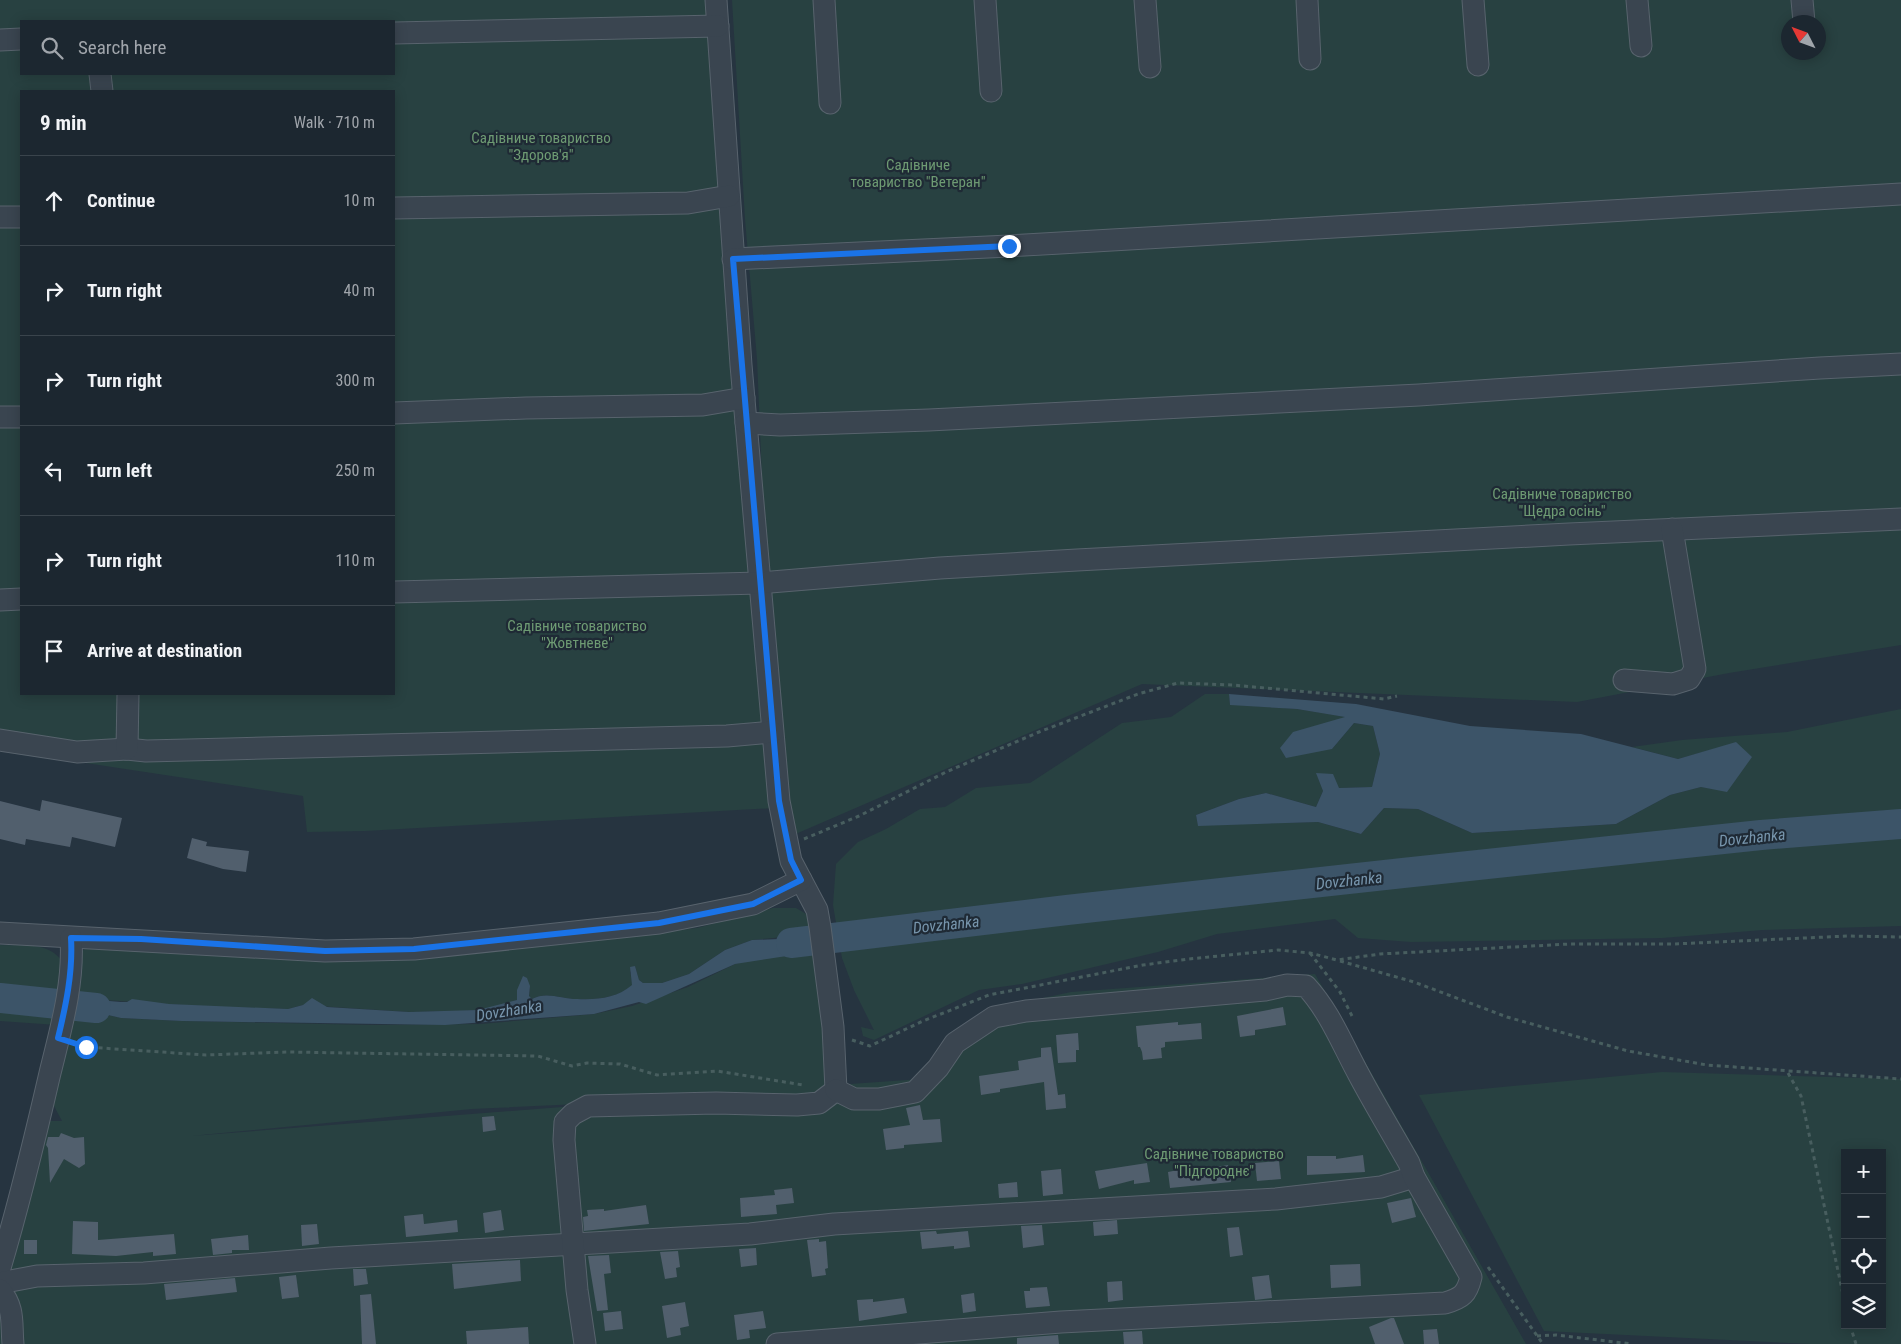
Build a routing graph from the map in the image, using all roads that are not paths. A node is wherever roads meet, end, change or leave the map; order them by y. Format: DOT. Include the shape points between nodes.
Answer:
graph roads {
  1 [pos="716,0"];
  2 [pos="824,0"];
  3 [pos="984,0"];
  4 [pos="1145,0"];
  5 [pos="1307,0"];
  6 [pos="1473,0"];
  7 [pos="1637,0"];
  8 [pos="1802,0"];
  9 [pos="1803,15"];
  10 [pos="718,26"];
  11 [pos="395,33"];
  12 [pos="0,40"];
  13 [pos="20,40"];
  14 [pos="1641,46"];
  15 [pos="1310,59"];
  16 [pos="1478,65"];
  17 [pos="1150,67"];
  18 [pos="100,75"];
  19 [pos="102,90"];
  20 [pos="991,91"];
  21 [pos="830,103"];
  22 [pos="1901,194"];
  23 [pos="729,196"];
  24 [pos="395,208"];
  25 [pos="0,217"];
  26 [pos="20,217"];
  27 [pos="733,259"];
  28 [pos="1901,364"];
  29 [pos="744,398"];
  30 [pos="395,413"];
  31 [pos="0,417"];
  32 [pos="20,417"];
  33 [pos="746,423"];
  34 [pos="1901,519"];
  35 [pos="1672,529"];
  36 [pos="760,583"];
  37 [pos="395,592"];
  38 [pos="0,600"];
  39 [pos="20,600"];
  40 [pos="1624,680"];
  41 [pos="128,695"];
  42 [pos="772,732"];
  43 [pos="0,740"];
  44 [pos="127,748"];
  45 [pos="801,880"];
  46 [pos="0,933"];
  47 [pos="71,938"];
  48 [pos="836,1090"];
  49 [pos="1414,1177"];
  50 [pos="575,1246"];
  51 [pos="0,1268"];
  52 [pos="0,1283"];
  53 [pos="0,1290"];
  54 [pos="13,1344"];
  55 [pos="585,1344"];
  56 [pos="777,1344"];
  1 -- 10 [label="street"];
  2 -- 21 [label="street"];
  3 -- 20 [label="street"];
  4 -- 17 [label="street"];
  5 -- 15 [label="street"];
  6 -- 16 [label="street"];
  7 -- 14 [label="street"];
  8 -- 9 [label="street"];
  10 -- 11 [label="street"];
  10 -- 23 [label="street"];
  12 -- 13 [label="street"];
  18 -- 19 [label="street"];
  22 -- 27 [label="street"];
  23 -- 24 [label="street" via="688,203"];
  23 -- 27 [label="street"];
  25 -- 26 [label="street"];
  27 -- 29 [label="street"];
  28 -- 33 [label="street" via="1418,395 929,420 780,425"];
  29 -- 30 [label="street" via="703,405"];
  29 -- 33 [label="street"];
  31 -- 32 [label="street"];
  33 -- 36 [label="street"];
  34 -- 35 [label="street"];
  35 -- 36 [label="street" via="949,568"];
  35 -- 40 [label="street" via="1695,668 1689,679 1672,684"];
  36 -- 37 [label="street"];
  36 -- 42 [label="street"];
  38 -- 39 [label="street"];
  41 -- 44 [label="street"];
  42 -- 44 [label="street" via="501,743 165,751"];
  42 -- 45 [label="street" via="779,801 791,860"];
  43 -- 44 [label="street" via="77,752"];
  45 -- 47 [label="street" via="753,904 659,923 414,949 325,951 141,939"];
  45 -- 48 [label="street" via="817,910 820,927 833,1027"];
  46 -- 47 [label="street"];
  47 -- 51 [label="street" via="69,991 28,1170"];
  48 -- 49 [label="street" via="854,1099 879,1099 915,1092 938,1068 955,1043 994,1017 1026,1011 1265,990 1286,985 1306,986 1331,1018"];
  48 -- 50 [label="street" via="819,1103 608,1105 588,1106 573,1114 565,1122 564,1140"];
  49 -- 50 [label="street" via="1381,1187 1276,1199 834,1224 750,1234"];
  49 -- 56 [label="street" via="1471,1277 1468,1290 1460,1298 1426,1304 1060,1322"];
  50 -- 52 [label="street" via="331,1258 144,1273 37,1276"];
  50 -- 55 [label="street"];
  53 -- 54 [label="street" via="12,1311"];
}
